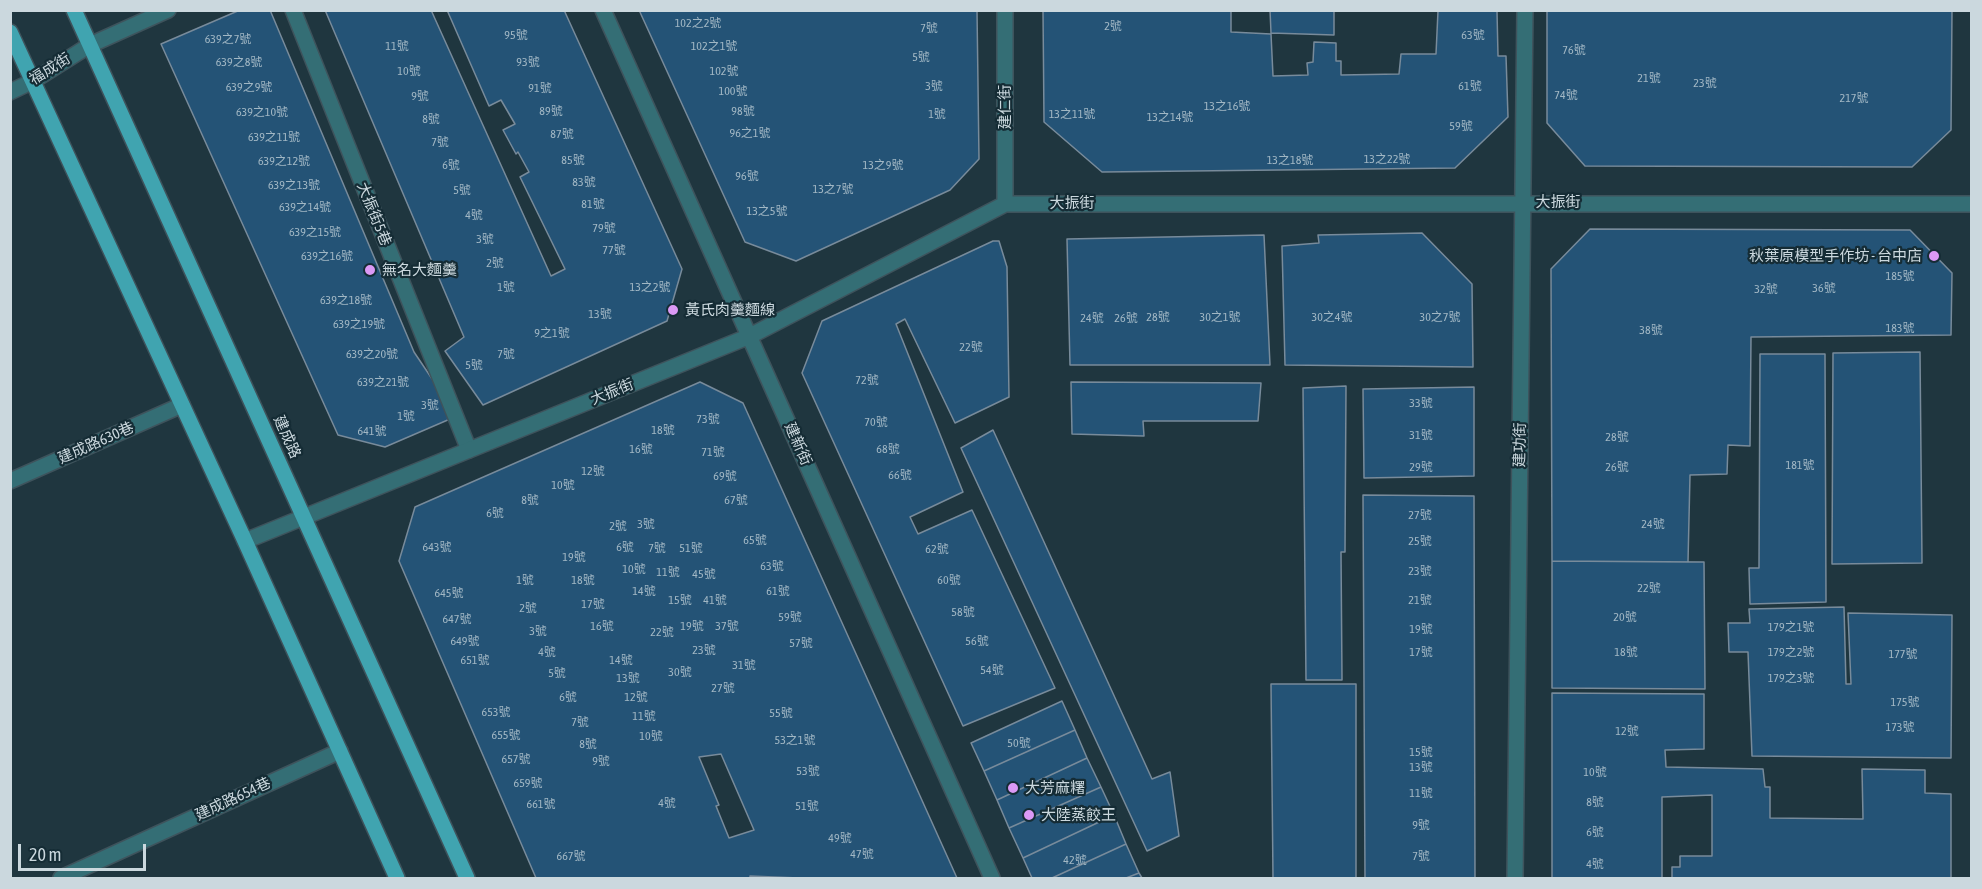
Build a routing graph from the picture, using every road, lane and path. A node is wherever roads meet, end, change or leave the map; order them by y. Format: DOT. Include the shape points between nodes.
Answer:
graph roads {
  1 [pos="74,10"];
  2 [pos="168,10"];
  3 [pos="293,10"];
  4 [pos="603,10"];
  5 [pos="1005,10"];
  6 [pos="1525,10"];
  7 [pos="10,32"];
  8 [pos="90,45"];
  9 [pos="33,81"];
  10 [pos="10,92"];
  11 [pos="1523,202"];
  12 [pos="1005,204"];
  13 [pos="1971,204"];
  14 [pos="750,336"];
  15 [pos="182,405"];
  16 [pos="469,450"];
  17 [pos="10,481"];
  18 [pos="304,517"];
  19 [pos="245,541"];
  20 [pos="340,750"];
  21 [pos="61,879"];
  22 [pos="397,879"];
  23 [pos="467,879"];
  24 [pos="992,879"];
  25 [pos="1515,879"];
  1 -- 8 [label="main road, 建成路"];
  2 -- 8 [label="street"];
  3 -- 16 [label="street, 大振街5巷"];
  4 -- 14 [label="street, 建新街"];
  5 -- 12 [label="street, 建仁街"];
  6 -- 11 [label="street, 建功街"];
  7 -- 9 [label="main road"];
  8 -- 9 [label="street, 福成街"];
  8 -- 18 [label="main road, 建成路"];
  9 -- 10 [label="street, 福成街"];
  9 -- 15 [label="main road"];
  11 -- 12 [label="street, 大振街"];
  11 -- 13 [label="street, 大振街"];
  11 -- 25 [label="street, 建功街"];
  12 -- 14 [label="street, 大振街"];
  14 -- 16 [label="street, 大振街"];
  14 -- 24 [label="street, 建新街"];
  15 -- 17 [label="street, 建成路630巷"];
  15 -- 19 [label="main road"];
  16 -- 18 [label="street, 大振街"];
  18 -- 19 [label="street, 大振街"];
  18 -- 23 [label="main road, 建成路"];
  19 -- 20 [label="main road"];
  20 -- 21 [label="street, 建成路654巷"];
  20 -- 22 [label="main road"];
}
